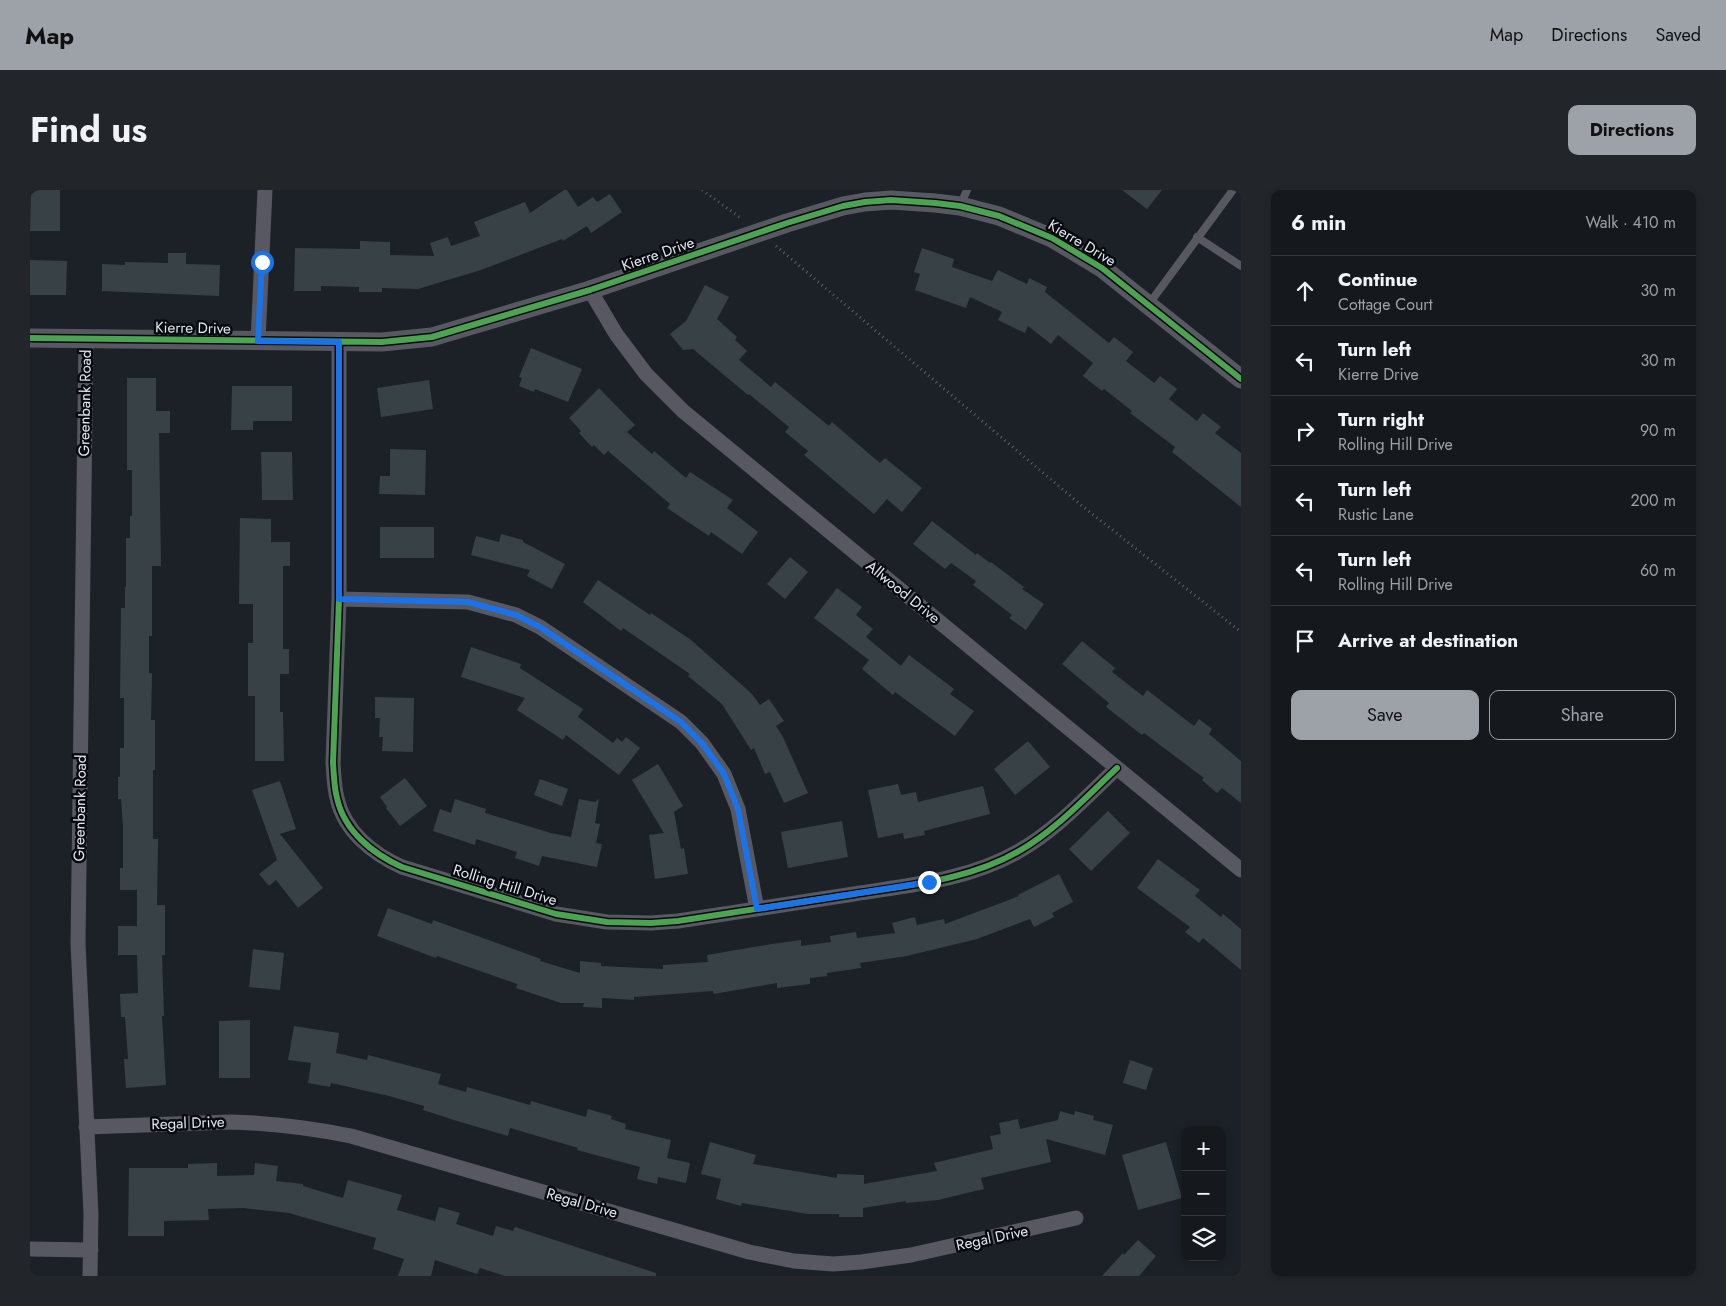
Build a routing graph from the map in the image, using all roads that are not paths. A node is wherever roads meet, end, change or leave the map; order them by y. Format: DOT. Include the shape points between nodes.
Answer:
graph roads {
  1 [pos="266,190"];
  2 [pos="1233,190"];
  3 [pos="891,195"];
  4 [pos="964,198"];
  5 [pos="1197,237"];
  6 [pos="1241,266"];
  7 [pos="590,290"];
  8 [pos="1149,304"];
  9 [pos="30,338"];
  10 [pos="86,339"];
  11 [pos="258,341"];
  12 [pos="339,342"];
  13 [pos="1241,379"];
  14 [pos="339,599"];
  15 [pos="1117,768"];
  16 [pos="1241,870"];
  17 [pos="757,909"];
  18 [pos="86,1127"];
  19 [pos="1076,1218"];
  20 [pos="30,1249"];
  21 [pos="91,1250"];
  22 [pos="90,1276"];
  1 -- 11 [label="street"];
  2 -- 5 [label="lane"];
  3 -- 4 [label="street, Kierre Drive" via="935,203"];
  3 -- 7 [label="street, Kierre Drive" via="759,232"];
  4 -- 8 [label="street, Kierre Drive" via="1052,238 1102,268"];
  5 -- 6 [label="lane"];
  5 -- 8 [label="lane"];
  7 -- 12 [label="street, Kierre Drive" via="432,338"];
  7 -- 15 [label="street, Allwood Drive" via="616,334 646,374 683,411"];
  8 -- 13 [label="street, Kierre Drive"];
  9 -- 10 [label="street, Kierre Drive"];
  10 -- 11 [label="street, Kierre Drive"];
  10 -- 18 [label="street, Greenbank Road" via="78,944"];
  11 -- 12 [label="street, Kierre Drive"];
  12 -- 14 [label="street, Rolling Hill Drive"];
  14 -- 17 [label="street" via="459,601 516,615 540,627 681,722 702,743 724,774 738,809"];
  14 -- 17 [label="street, Rolling Hill Drive" via="333,763 337,800 349,826 383,858 402,867 556,914 607,922 651,923"];
  15 -- 16 [label="street, Allwood Drive"];
  15 -- 17 [label="street, Rolling Hill Drive" via="1063,819 1029,845 974,871 929,882"];
  18 -- 19 [label="street, Regal Drive" via="255,1122 313,1128 351,1136 749,1252 794,1261 833,1264 903,1256"];
  18 -- 21 [label="street, Greenbank Road"];
  20 -- 21 [label="street"];
  21 -- 22 [label="street, Greenbank Road"];
}
